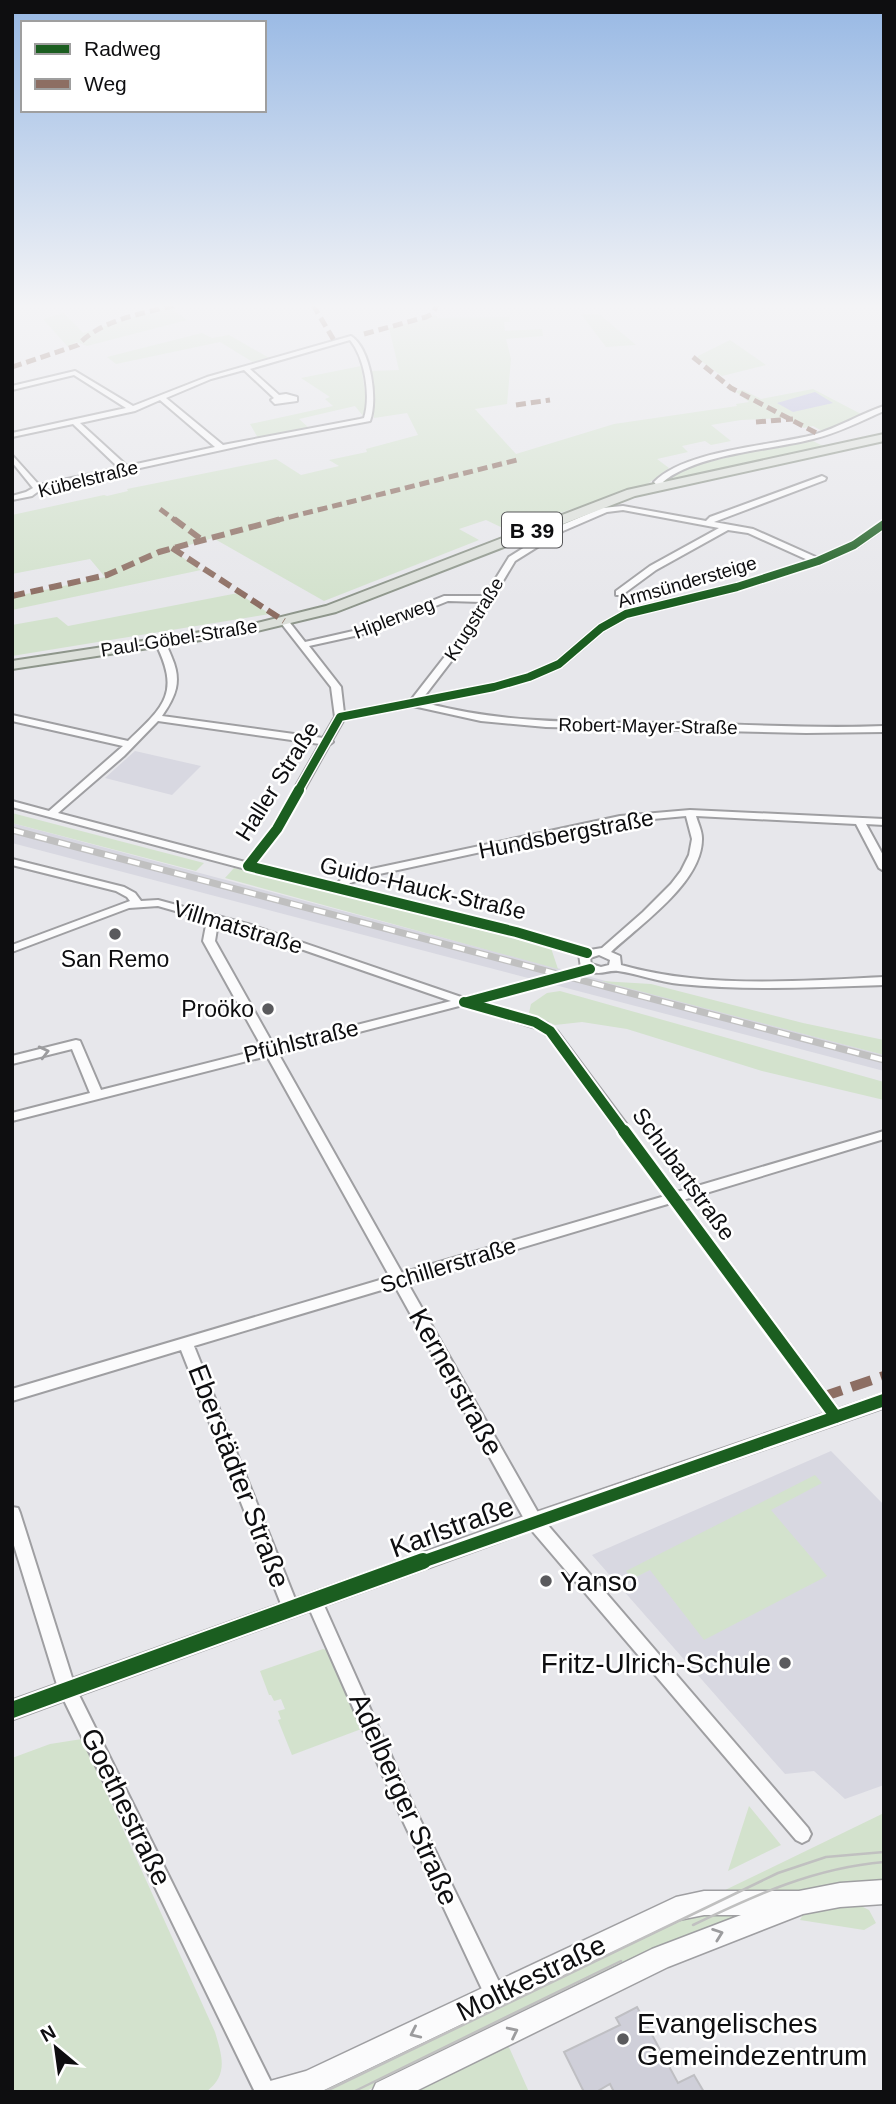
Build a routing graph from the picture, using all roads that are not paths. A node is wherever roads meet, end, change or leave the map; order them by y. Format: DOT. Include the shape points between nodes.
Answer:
graph roads {
  1 [pos="123,403"];
  2 [pos="148,403"];
  3 [pos="168,403"];
  4 [pos="369,403"];
  5 [pos="884,408"];
  6 [pos="132,409"];
  7 [pos="75,422"];
  8 [pos="12,435"];
  9 [pos="884,437"];
  10 [pos="220,448"];
  11 [pos="12,457"];
  12 [pos="125,469"];
  13 [pos="822,478"];
  14 [pos="662,486"];
  15 [pos="37,488"];
  16 [pos="12,498"];
  17 [pos="884,523"];
  18 [pos="707,524"];
  19 [pos="727,527"];
  20 [pos="818,561"];
  21 [pos="618,593"];
  22 [pos="486,599"];
  23 [pos="284,621"];
  24 [pos="160,642"];
  25 [pos="303,645"];
  26 [pos="12,663"];
  27 [pos="414,703"];
  28 [pos="12,718"];
  29 [pos="157,718"];
  30 [pos="340,718"];
  31 [pos="884,729"];
  32 [pos="328,742"];
  33 [pos="128,744"];
  34 [pos="12,804"];
  35 [pos="690,813"];
  36 [pos="51,814"];
  37 [pos="859,820"];
  38 [pos="884,822"];
  39 [pos="12,862"];
  40 [pos="248,866"];
  41 [pos="884,868"];
  42 [pos="338,889"];
  43 [pos="137,903"];
  44 [pos="213,918"];
  45 [pos="12,949"];
  46 [pos="605,951"];
  47 [pos="587,953"];
  48 [pos="614,967"];
  49 [pos="590,968"];
  50 [pos="884,981"];
  51 [pos="464,1002"];
  52 [pos="269,1049"];
  53 [pos="12,1060"];
  54 [pos="97,1095"];
  55 [pos="12,1117"];
  56 [pos="884,1135"];
  57 [pos="676,1198"];
  58 [pos="400,1279"];
  59 [pos="187,1343"];
  60 [pos="12,1395"];
  61 [pos="884,1400"];
  62 [pos="836,1417"];
  63 [pos="12,1513"];
  64 [pos="534,1521"];
  65 [pos="314,1601"];
  66 [pos="291,1609"];
  67 [pos="67,1688"];
  68 [pos="12,1708"];
  69 [pos="802,1834"];
  70 [pos="884,1892"];
  71 [pos="799,1903"];
  72 [pos="495,1995"];
  73 [pos="266,2092"];
  74 [pos="272,2092"];
  75 [pos="384,2092"];
  1 -- 6 [label="street"];
  2 -- 6 [label="street"];
  3 -- 10 [label="street"];
  4 -- 10 [label="street, Kübelstraße" via="367,419"];
  5 -- 14 [label="street" via="813,437 685,467 661,477 658,482"];
  6 -- 7 [label="street"];
  7 -- 8 [label="street"];
  7 -- 12 [label="street"];
  9 -- 14 [label="main road, B 39"];
  10 -- 12 [label="street, Kübelstraße"];
  11 -- 15 [label="street"];
  12 -- 15 [label="street, Kübelstraße"];
  13 -- 18 [label="street"];
  14 -- 23 [label="main road, B 39" via="604,503 331,609"];
  15 -- 16 [label="street, Kübelstraße"];
  17 -- 20 [label="street, Armsündersteige" via="854,545"];
  18 -- 19 [label="street"];
  18 -- 22 [label="street, Krugstraße" via="615,508 524,549 512,559"];
  19 -- 20 [label="street" via="768,537"];
  19 -- 21 [label="street"];
  20 -- 27 [label="street, Armsündersteige" via="737,587 626,614 601,628 559,664 529,677"];
  22 -- 25 [label="street, Hiplerweg" via="447,598 365,631"];
  22 -- 27 [label="street, Krugstraße" via="443,670"];
  23 -- 24 [label="main road, Paul-Göbel-Straße / B 39"];
  23 -- 25 [label="street, Haller Straße"];
  24 -- 26 [label="main road, Paul-Göbel-Straße / B 39"];
  24 -- 29 [label="street" via="174,679 173,692"];
  25 -- 30 [label="street, Haller Straße" via="336,687"];
  27 -- 30 [label="street, Armsündersteige"];
  27 -- 31 [label="street, Robert-Mayer-Straße" via="579,727"];
  28 -- 33 [label="street"];
  29 -- 32 [label="street"];
  29 -- 33 [label="street"];
  30 -- 32 [label="street, Haller Straße"];
  32 -- 40 [label="street, Haller Straße" via="277,829"];
  33 -- 36 [label="street"];
  34 -- 36 [label="street, Guido-Hauck-Straße"];
  35 -- 37 [label="street, Hundsbergstraße"];
  35 -- 42 [label="street, Hundsbergstraße" via="620,819 367,873"];
  35 -- 46 [label="street" via="697,836 686,873"];
  36 -- 40 [label="street, Guido-Hauck-Straße"];
  37 -- 38 [label="street, Hundsbergstraße"];
  37 -- 41 [label="street"];
  39 -- 43 [label="street, Villmatstraße" via="120,889"];
  40 -- 42 [label="street, Guido-Hauck-Straße"];
  42 -- 47 [label="street, Guido-Hauck-Straße"];
  43 -- 44 [label="street, Villmatstraße" via="158,903"];
  43 -- 45 [label="street"];
  44 -- 51 [label="street, Villmatstraße"];
  44 -- 52 [label="street, Kernerstraße" via="209,941"];
  46 -- 47 [label="street"];
  46 -- 48 [label="street" via="616,958"];
  47 -- 49 [label="street" via="583,963"];
  48 -- 49 [label="street, Pfühlstraße" via="606,971"];
  48 -- 50 [label="street" via="647,976 723,983"];
  49 -- 51 [label="street, Pfühlstraße"];
  51 -- 52 [label="street, Pfühlstraße"];
  51 -- 57 [label="street, Schubartstraße" via="550,1031"];
  52 -- 54 [label="street, Pfühlstraße"];
  52 -- 58 [label="street, Kernerstraße"];
  53 -- 54 [label="street, one-way" via="76,1044"];
  54 -- 55 [label="street, Pfühlstraße"];
  56 -- 57 [label="street, Schillerstraße"];
  57 -- 58 [label="street, Schillerstraße"];
  57 -- 62 [label="street, Schubartstraße"];
  58 -- 59 [label="street, Schillerstraße"];
  58 -- 64 [label="street, Kernerstraße"];
  59 -- 60 [label="street, Schillerstraße"];
  59 -- 66 [label="street, Eberstädter Straße"];
  61 -- 62 [label="street, Karlstraße"];
  62 -- 64 [label="street, Karlstraße"];
  63 -- 67 [label="street, Goethestraße"];
  64 -- 65 [label="street, Karlstraße"];
  64 -- 69 [label="street, Kernerstraße"];
  65 -- 66 [label="street, Karlstraße"];
  65 -- 72 [label="street, Adelberger Straße"];
  66 -- 67 [label="street, Karlstraße"];
  67 -- 68 [label="street, Karlstraße"];
  67 -- 73 [label="street, Goethestraße"];
  70 -- 71 [label="street, Moltkestraße"];
  71 -- 72 [label="street, Moltkestraße" via="704,1903 676,1909"];
  75 -- 71 [label="street, Moltkestraße, one-way" via="661,1958"];
  72 -- 74 [label="street, Moltkestraße, one-way" via="308,2084"];
}
